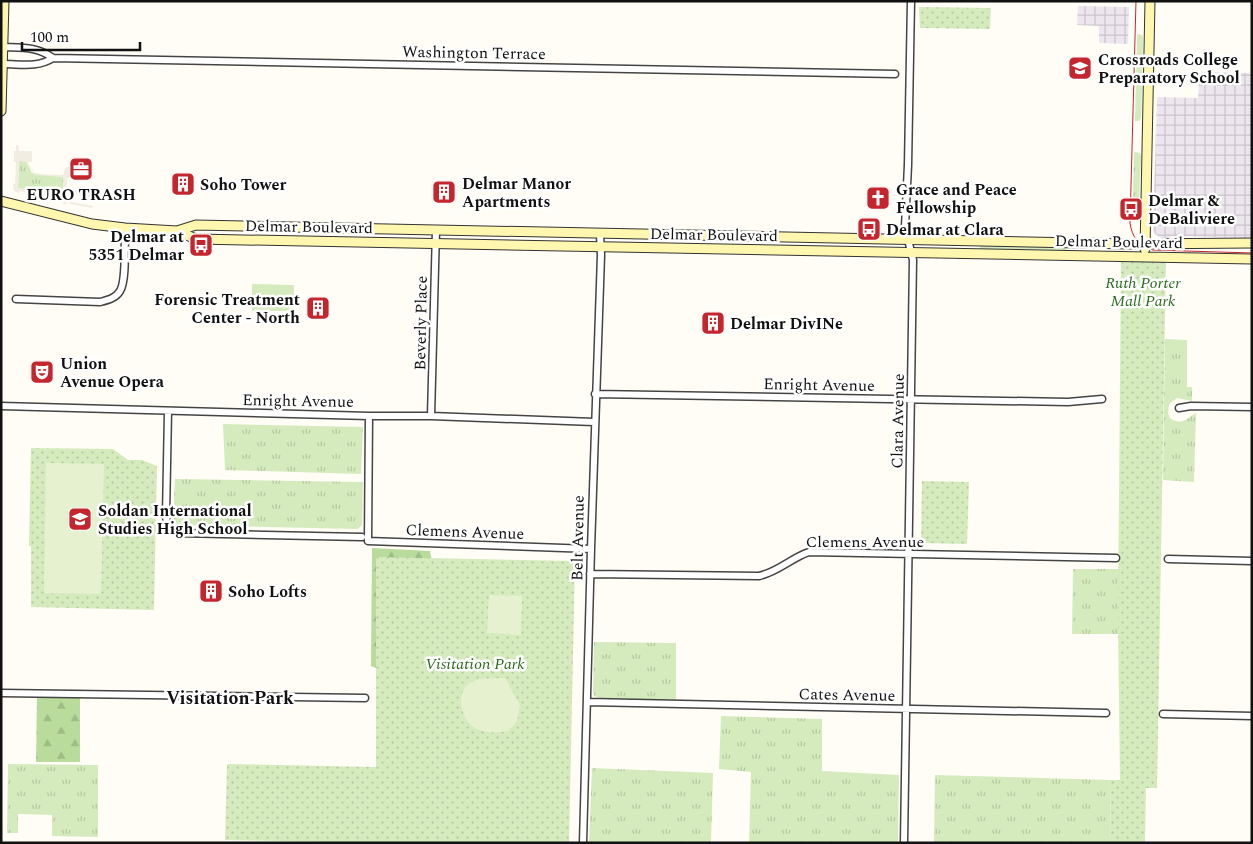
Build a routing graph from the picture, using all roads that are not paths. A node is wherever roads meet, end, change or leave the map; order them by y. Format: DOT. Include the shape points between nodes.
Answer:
graph roads {
  1 [pos="4,1"];
  2 [pos="911,1"];
  3 [pos="1150,1"];
  4 [pos="2,47"];
  5 [pos="53,58"];
  6 [pos="3,64"];
  7 [pos="895,74"];
  8 [pos="1,111"];
  9 [pos="1,201"];
  10 [pos="125,228"];
  11 [pos="436,230"];
  12 [pos="177,232"];
  13 [pos="600,234"];
  14 [pos="908,239"];
  15 [pos="975,240"];
  16 [pos="435,242"];
  17 [pos="1252,243"];
  18 [pos="1145,244"];
  19 [pos="600,247"];
  20 [pos="911,252"];
  21 [pos="974,254"];
  22 [pos="1145,257"];
  23 [pos="1252,259"];
  24 [pos="16,299"];
  25 [pos="595,394"];
  26 [pos="1102,399"];
  27 [pos="911,400"];
  28 [pos="1,406"];
  29 [pos="1252,407"];
  30 [pos="1179,408"];
  31 [pos="168,411"];
  32 [pos="369,416"];
  33 [pos="432,416"];
  34 [pos="594,422"];
  35 [pos="362,537"];
  36 [pos="590,548"];
  37 [pos="908,554"];
  38 [pos="1116,558"];
  39 [pos="1168,559"];
  40 [pos="1252,561"];
  41 [pos="590,574"];
  42 [pos="1,693"];
  43 [pos="365,698"];
  44 [pos="588,702"];
  45 [pos="906,710"];
  46 [pos="1106,713"];
  47 [pos="1163,714"];
  48 [pos="1252,716"];
  49 [pos="583,843"];
  50 [pos="904,843"];
  1 -- 4 [label="main road"];
  2 -- 14 [label="street, Clara Avenue" via="905,226"];
  3 -- 18 [label="main road"];
  4 -- 5 [label="street" via="44,51"];
  4 -- 6 [label="main road"];
  5 -- 6 [label="street" via="36,65"];
  5 -- 7 [label="street, Washington Terrace"];
  6 -- 8 [label="main road"];
  9 -- 10 [label="main road, Delmar Boulevard" via="71,220"];
  10 -- 12 [label="main road, Delmar Boulevard"];
  10 -- 24 [label="street" via="123,281 120,291 111,299 100,302"];
  11 -- 12 [label="main road, Delmar Boulevard" via="196,225"];
  11 -- 13 [label="main road, Delmar Boulevard"];
  11 -- 16 [label="street, Beverly Place"];
  12 -- 16 [label="main road, Delmar Boulevard" via="196,239"];
  13 -- 14 [label="main road, Delmar Boulevard"];
  13 -- 19 [label="street, Belt Avenue"];
  14 -- 15 [label="main road, Delmar Boulevard"];
  14 -- 20 [label="street, Clara Avenue"];
  15 -- 18 [label="main road, Delmar Boulevard"];
  15 -- 21 [label="main road"];
  16 -- 19 [label="main road, Delmar Boulevard"];
  16 -- 33 [label="street, Beverly Place"];
  17 -- 18 [label="main road, Delmar Boulevard"];
  18 -- 22 [label="main road"];
  19 -- 20 [label="main road, Delmar Boulevard"];
  19 -- 25 [label="street, Belt Avenue"];
  20 -- 21 [label="main road, Delmar Boulevard"];
  20 -- 27 [label="street, Clara Avenue"];
  21 -- 22 [label="main road, Delmar Boulevard"];
  22 -- 23 [label="main road, Delmar Boulevard"];
  25 -- 27 [label="street, Enright Avenue"];
  25 -- 34 [label="street, Belt Avenue"];
  26 -- 27 [label="street, Enright Avenue" via="1068,402"];
  27 -- 37 [label="street, Clara Avenue"];
  28 -- 31 [label="street, Enright Avenue"];
  29 -- 30 [label="street"];
  31 -- 32 [label="street, Enright Avenue"];
  31 -- 35 [label="street" via="168,530 179,533"];
  32 -- 33 [label="street, Enright Avenue"];
  32 -- 36 [label="street, Clemens Avenue" via="368,541"];
  33 -- 34 [label="street, Enright Avenue"];
  34 -- 36 [label="street, Belt Avenue"];
  36 -- 41 [label="street, Belt Avenue"];
  37 -- 38 [label="street, Clemens Avenue"];
  37 -- 41 [label="street, Clemens Avenue" via="809,552 798,555 769,574 759,576"];
  37 -- 45 [label="street, Clara Avenue"];
  39 -- 40 [label="street"];
  41 -- 44 [label="street, Belt Avenue"];
  42 -- 43 [label="street"];
  44 -- 45 [label="street, Cates Avenue"];
  44 -- 49 [label="street, Belt Avenue"];
  45 -- 46 [label="street, Cates Avenue"];
  45 -- 50 [label="street, Clara Avenue"];
  47 -- 48 [label="street"];
}
